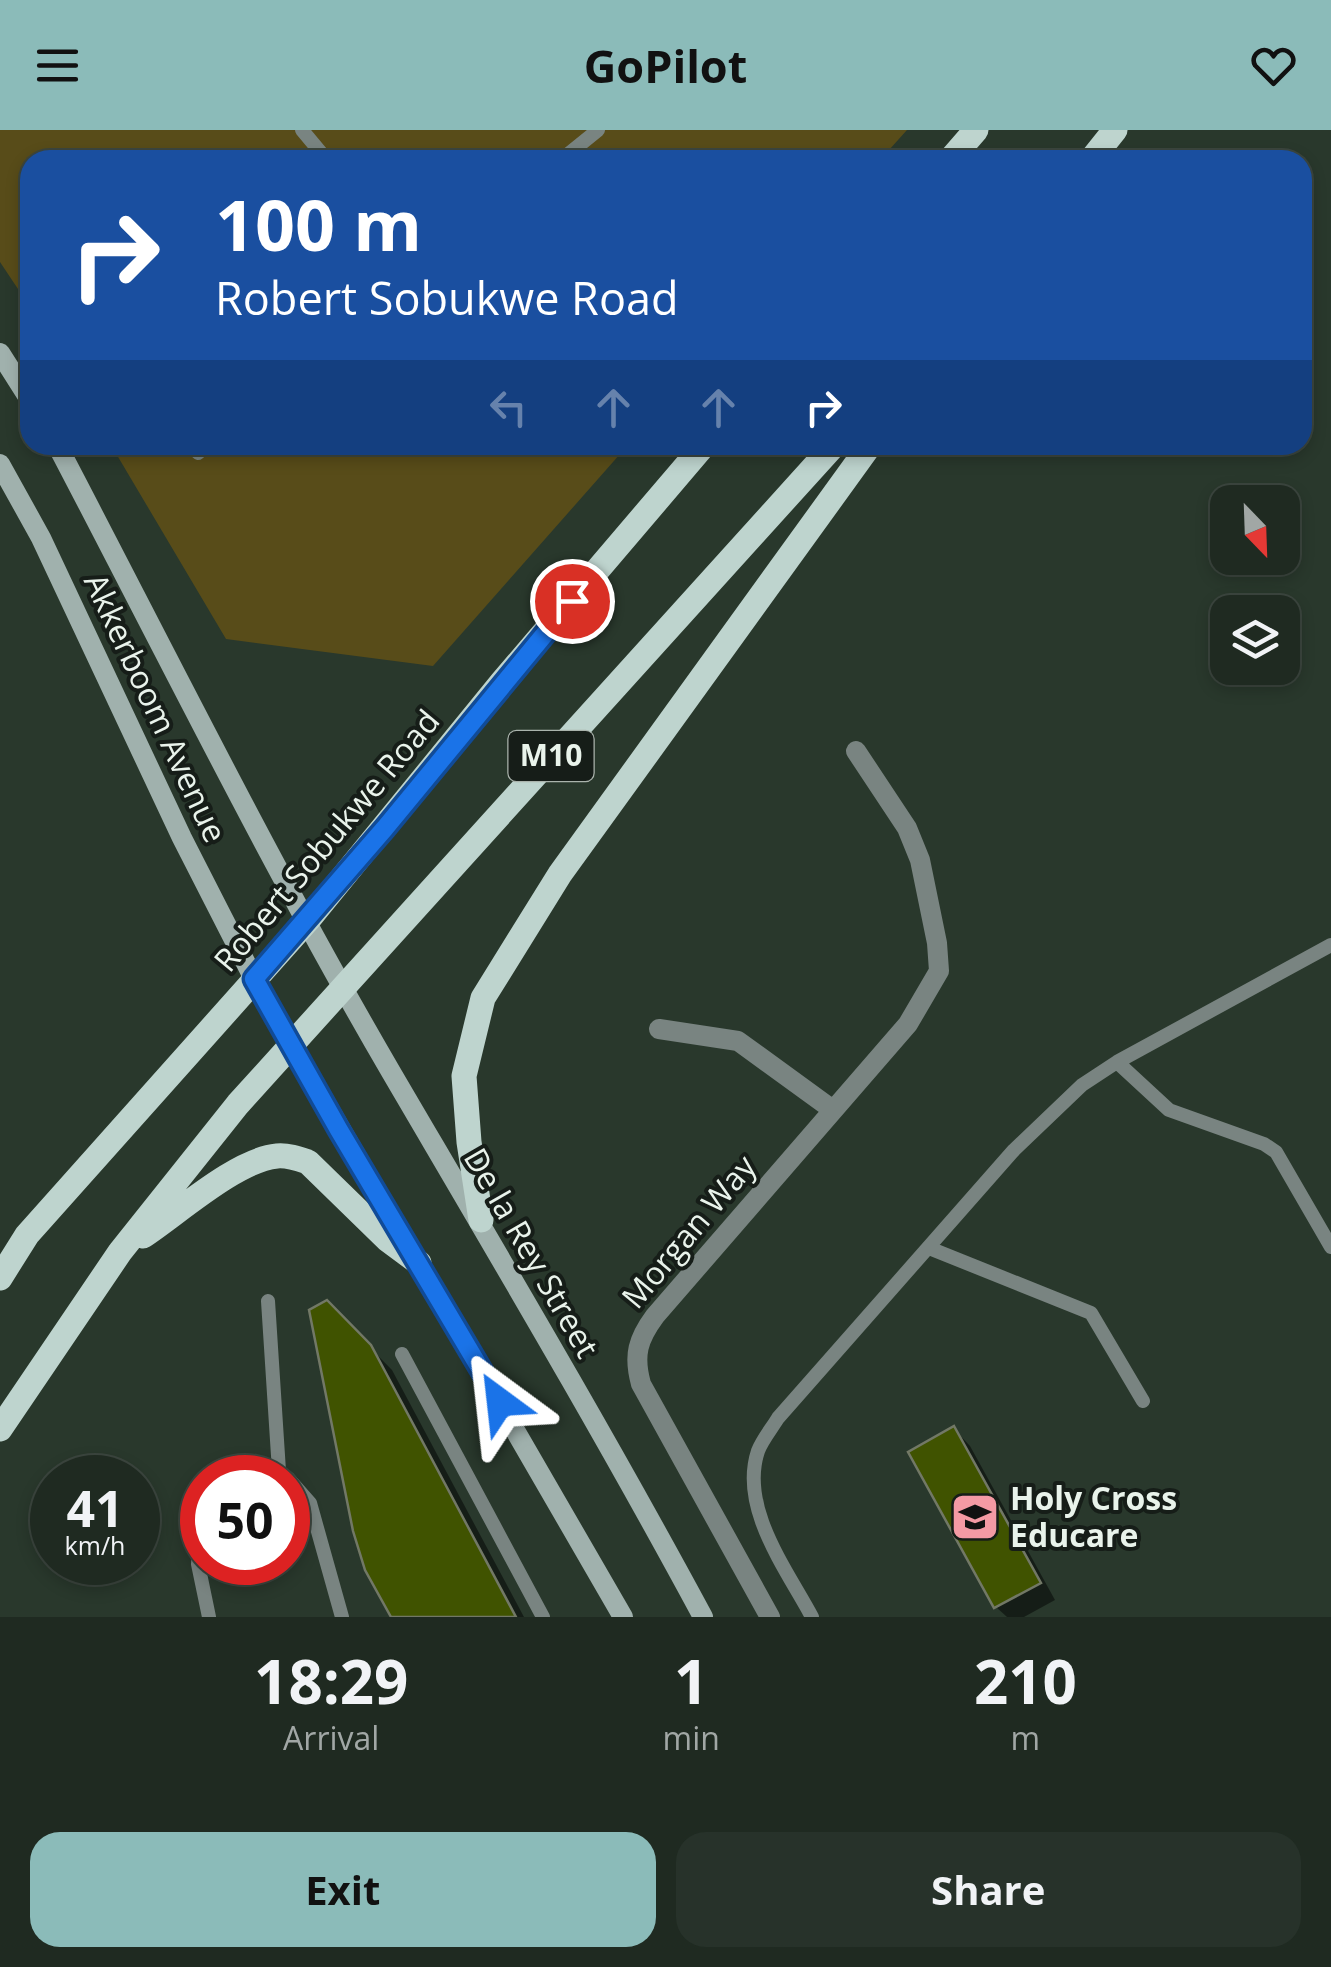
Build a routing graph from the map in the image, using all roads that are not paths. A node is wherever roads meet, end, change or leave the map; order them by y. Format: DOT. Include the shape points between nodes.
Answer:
graph roads {
  1 [pos="302,130"];
  2 [pos="598,130"];
  3 [pos="976,130"];
  4 [pos="1116,130"];
  5 [pos="319,150"];
  6 [pos="573,150"];
  7 [pos="959,150"];
  8 [pos="1100,150"];
  9 [pos="0,353"];
  10 [pos="20,384"];
  11 [pos="63,455"];
  12 [pos="695,455"];
  13 [pos="825,455"];
  14 [pos="863,455"];
  15 [pos="0,464"];
  16 [pos="856,750"];
  17 [pos="308,920"];
  18 [pos="1331,946"];
  19 [pos="254,979"];
  20 [pos="344,987"];
  21 [pos="659,1029"];
  22 [pos="291,1047"];
  23 [pos="1117,1062"];
  24 [pos="833,1110"];
  25 [pos="481,1220"];
  26 [pos="929,1248"];
  27 [pos="1331,1248"];
  28 [pos="120,1252"];
  29 [pos="419,1263"];
  30 [pos="0,1278"];
  31 [pos="268,1301"];
  32 [pos="402,1354"];
  33 [pos="1143,1401"];
  34 [pos="0,1429"];
  35 [pos="282,1455"];
  36 [pos="310,1503"];
  37 [pos="202,1585"];
  38 [pos="209,1617"];
  39 [pos="342,1617"];
  40 [pos="543,1617"];
  41 [pos="622,1617"];
  42 [pos="703,1617"];
  43 [pos="770,1617"];
  44 [pos="812,1617"];
  1 -- 5 [label="lane"];
  2 -- 6 [label="lane"];
  3 -- 7 [label="main road"];
  4 -- 8 [label="main road"];
  9 -- 10 [label="main road"];
  11 -- 17 [label="main road, Akkerboom Avenue"];
  12 -- 17 [label="main road, Robert Sobukwe Road / M10"];
  13 -- 20 [label="main road, M10"];
  14 -- 25 [label="main road" via="560,874 483,998 464,1076"];
  15 -- 19 [label="main road, Akkerboom Avenue"];
  16 -- 24 [label="street, Morgan Way" via="886,791 920,860 939,971 908,1024"];
  17 -- 19 [label="main road, Robert Sobukwe Road / M10"];
  17 -- 20 [label="main road, De la Rey Street"];
  18 -- 23 [label="lane"];
  19 -- 22 [label="main road"];
  19 -- 30 [label="main road, Robert Sobukwe Road / M10" via="27,1235"];
  20 -- 22 [label="main road, M10"];
  20 -- 25 [label="main road, De la Rey Street"];
  21 -- 24 [label="street" via="738,1041"];
  22 -- 28 [label="main road, M10"];
  22 -- 29 [label="main road"];
  23 -- 26 [label="lane" via="1082,1085 1014,1150"];
  23 -- 27 [label="lane" via="1169,1110 1276,1152"];
  24 -- 43 [label="street, Morgan Way" via="655,1316 637,1349 641,1384"];
  25 -- 42 [label="main road, De la Rey Street"];
  26 -- 33 [label="lane" via="1091,1313"];
  26 -- 44 [label="lane" via="778,1418 758,1450 760,1514"];
  28 -- 29 [label="main road" via="232,1174 277,1156 308,1162"];
  28 -- 34 [label="main road, M10"];
  29 -- 41 [label="main road"];
  31 -- 35 [label="lane"];
  32 -- 40 [label="lane"];
  36 -- 39 [label="lane"];
  37 -- 38 [label="lane"];
}
